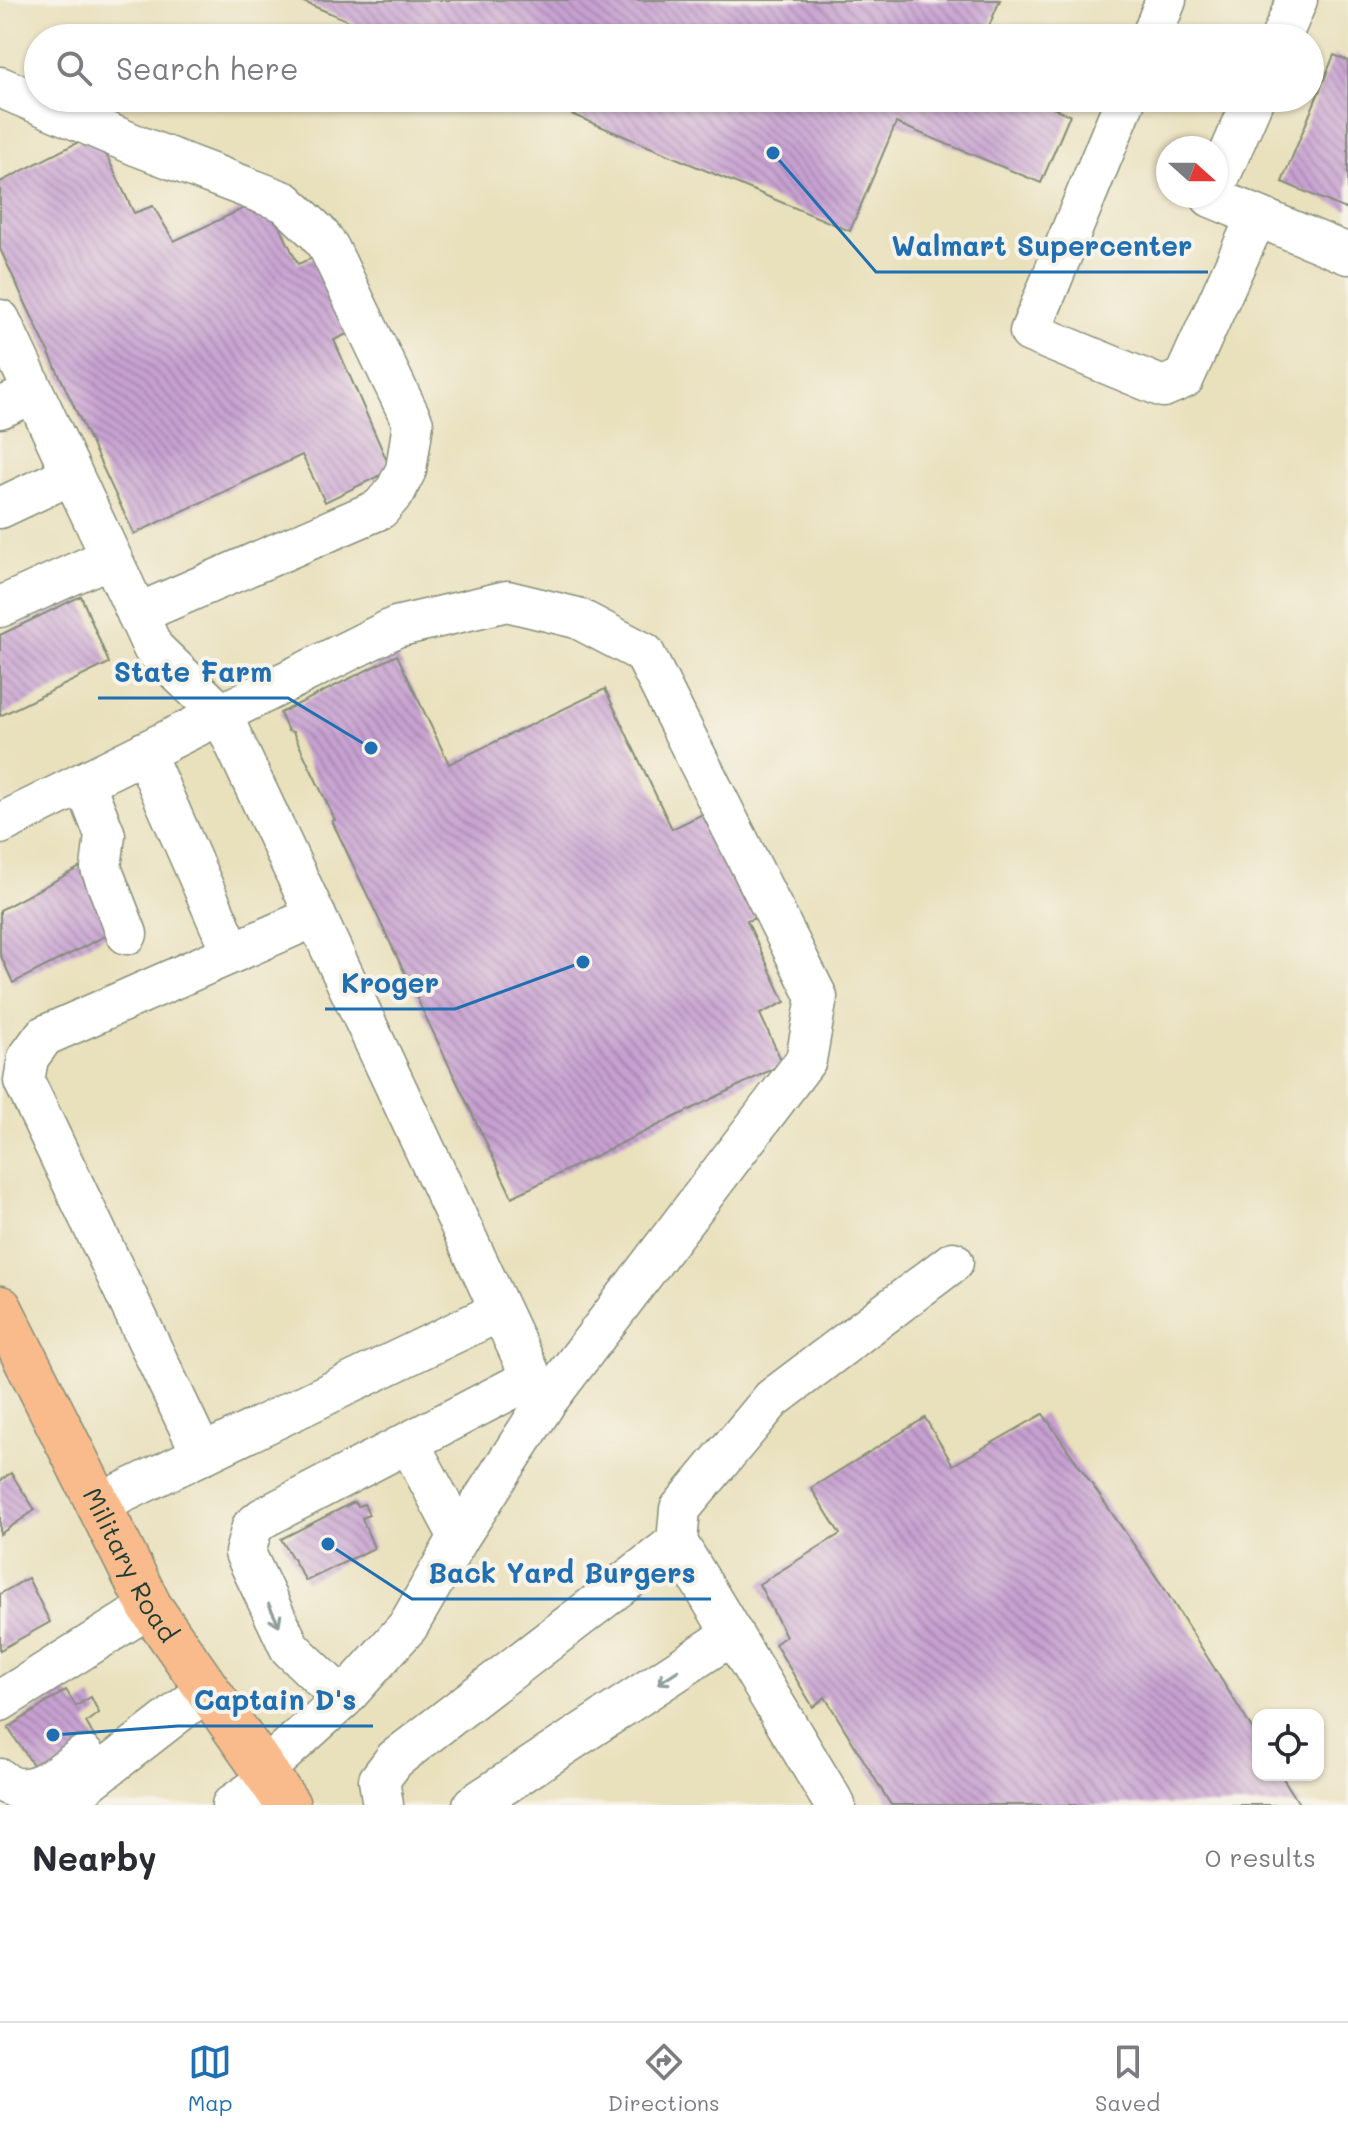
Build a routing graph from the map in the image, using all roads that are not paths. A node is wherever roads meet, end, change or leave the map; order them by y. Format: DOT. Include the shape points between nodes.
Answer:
graph roads {
  1 [pos="1166,0"];
  2 [pos="1297,0"];
  3 [pos="1157,24"];
  4 [pos="1287,24"];
  5 [pos="0,87"];
  6 [pos="24,97"];
  7 [pos="58,112"];
  8 [pos="1120,112"];
  9 [pos="1248,112"];
  10 [pos="1228,158"];
  11 [pos="1228,204"];
  12 [pos="1257,216"];
  13 [pos="1348,254"];
  14 [pos="0,320"];
  15 [pos="17,400"];
  16 [pos="72,474"];
  17 [pos="0,508"];
  18 [pos="111,557"];
  19 [pos="0,607"];
  20 [pos="137,614"];
  21 [pos="221,714"];
  22 [pos="144,752"];
  23 [pos="84,782"];
  24 [pos="0,824"];
  25 [pos="316,916"];
  26 [pos="127,934"];
  27 [pos="232,953"];
  28 [pos="953,1262"];
  29 [pos="0,1308"];
  30 [pos="500,1311"];
  31 [pos="539,1390"];
  32 [pos="412,1449"];
  33 [pos="202,1454"];
  34 [pos="97,1505"];
  35 [pos="459,1537"];
  36 [pos="677,1542"];
  37 [pos="150,1607"];
  38 [pos="733,1634"];
  39 [pos="89,1645"];
  40 [pos="207,1690"];
  41 [pos="343,1699"];
  42 [pos="0,1701"];
  43 [pos="0,1720"];
  44 [pos="150,1732"];
  45 [pos="0,1779"];
  46 [pos="273,1785"];
  47 [pos="59,1805"];
  48 [pos="232,1805"];
  49 [pos="383,1805"];
  50 [pos="473,1805"];
  51 [pos="835,1805"];
  1 -- 3 [label="lane"];
  2 -- 4 [label="lane"];
  5 -- 6 [label="lane"];
  7 -- 20 [label="lane" via="285,202 329,248 413,423 406,470 380,509"];
  8 -- 12 [label="lane" via="1030,332 1163,387 1184,378"];
  9 -- 10 [label="lane"];
  11 -- 12 [label="lane"];
  12 -- 13 [label="lane"];
  14 -- 15 [label="lane"];
  15 -- 16 [label="lane"];
  16 -- 17 [label="lane"];
  16 -- 18 [label="lane"];
  18 -- 19 [label="lane"];
  18 -- 20 [label="lane"];
  20 -- 21 [label="lane" via="153,648"];
  21 -- 22 [label="lane"];
  21 -- 25 [label="lane"];
  21 -- 31 [label="lane" via="396,627 507,601 577,618 644,653 817,997 806,1060"];
  22 -- 23 [label="lane"];
  22 -- 27 [label="lane"];
  23 -- 24 [label="lane"];
  23 -- 26 [label="lane" via="105,835 101,868"];
  25 -- 27 [label="lane"];
  25 -- 30 [label="lane"];
  27 -- 33 [label="lane" via="44,1036 28,1058 24,1081"];
  28 -- 36 [label="lane" via="772,1399 680,1509"];
  29 -- 34 [label="main road, Military Road"];
  30 -- 31 [label="lane"];
  30 -- 33 [label="lane"];
  31 -- 32 [label="lane"];
  31 -- 35 [label="lane"];
  32 -- 35 [label="lane"];
  32 -- 41 [label="lane, one-way" via="252,1527 245,1553 290,1648"];
  33 -- 34 [label="lane"];
  34 -- 37 [label="main road, Military Road"];
  35 -- 41 [label="lane" via="408,1626"];
  36 -- 38 [label="lane"];
  36 -- 49 [label="lane" via="395,1759 379,1780"];
  37 -- 39 [label="lane"];
  37 -- 40 [label="main road, Military Road"];
  38 -- 50 [label="lane, one-way"];
  38 -- 51 [label="lane"];
  39 -- 42 [label="lane"];
  39 -- 43 [label="lane" via="62,1680"];
  40 -- 44 [label="lane"];
  40 -- 46 [label="main road, Military Road"];
  41 -- 46 [label="lane"];
  44 -- 45 [label="lane" via="101,1745 41,1785 25,1788"];
  44 -- 47 [label="lane"];
  46 -- 48 [label="lane"];
}
